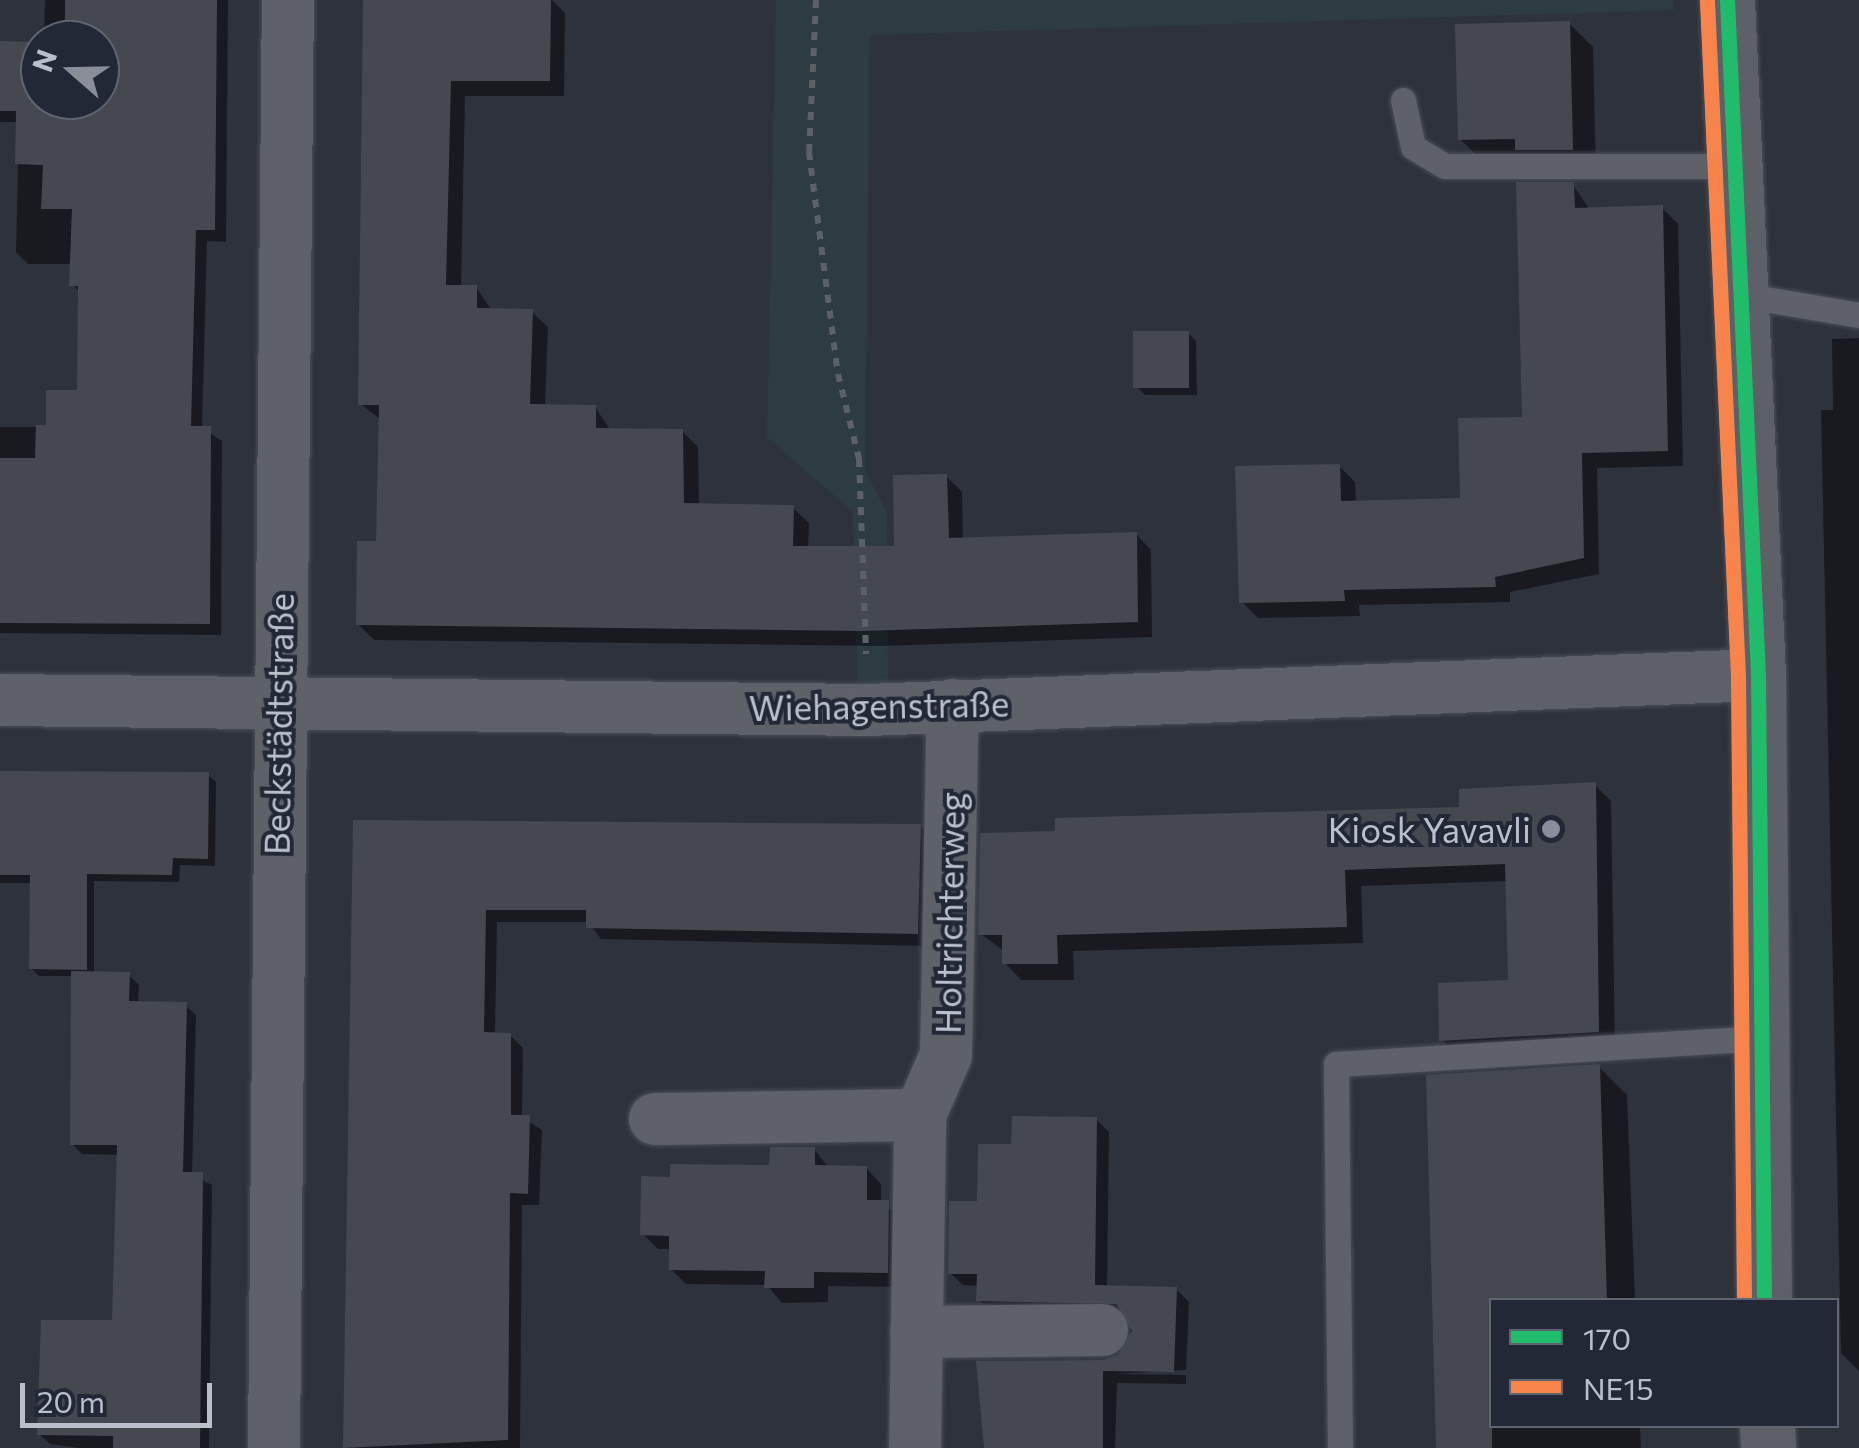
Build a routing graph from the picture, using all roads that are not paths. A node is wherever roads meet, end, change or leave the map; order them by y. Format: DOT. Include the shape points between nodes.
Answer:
graph roads {
  1 [pos="288,0"];
  2 [pos="1727,0"];
  3 [pos="1403,100"];
  4 [pos="1734,166"];
  5 [pos="1741,295"];
  6 [pos="1859,315"];
  7 [pos="1758,675"];
  8 [pos="0,700"];
  9 [pos="278,701"];
  10 [pos="953,705"];
  11 [pos="1758,1038"];
  12 [pos="920,1115"];
  13 [pos="655,1119"];
  14 [pos="1764,1298"];
  15 [pos="1102,1330"];
  16 [pos="916,1332"];
  17 [pos="274,1448"];
  18 [pos="915,1448"];
  19 [pos="1340,1448"];
  1 -- 9 [label="street, Beckstädtstraße"];
  2 -- 4 [label="main road"];
  3 -- 4 [label="lane" via="1413,147 1445,166"];
  4 -- 5 [label="main road"];
  5 -- 6 [label="lane"];
  5 -- 7 [label="main road"];
  7 -- 10 [label="street, Wiehagenstraße"];
  7 -- 11 [label="main road"];
  8 -- 9 [label="street, Wiehagenstraße"];
  9 -- 10 [label="street, Wiehagenstraße" via="868,710"];
  9 -- 17 [label="street, Beckstädtstraße"];
  10 -- 12 [label="street, Holtrichterweg" via="946,1055"];
  11 -- 14 [label="main road"];
  11 -- 19 [label="lane" via="1336,1064"];
  12 -- 13 [label="street"];
  12 -- 16 [label="street, Holtrichterweg"];
  15 -- 16 [label="street"];
  16 -- 18 [label="street, Holtrichterweg"];
}
